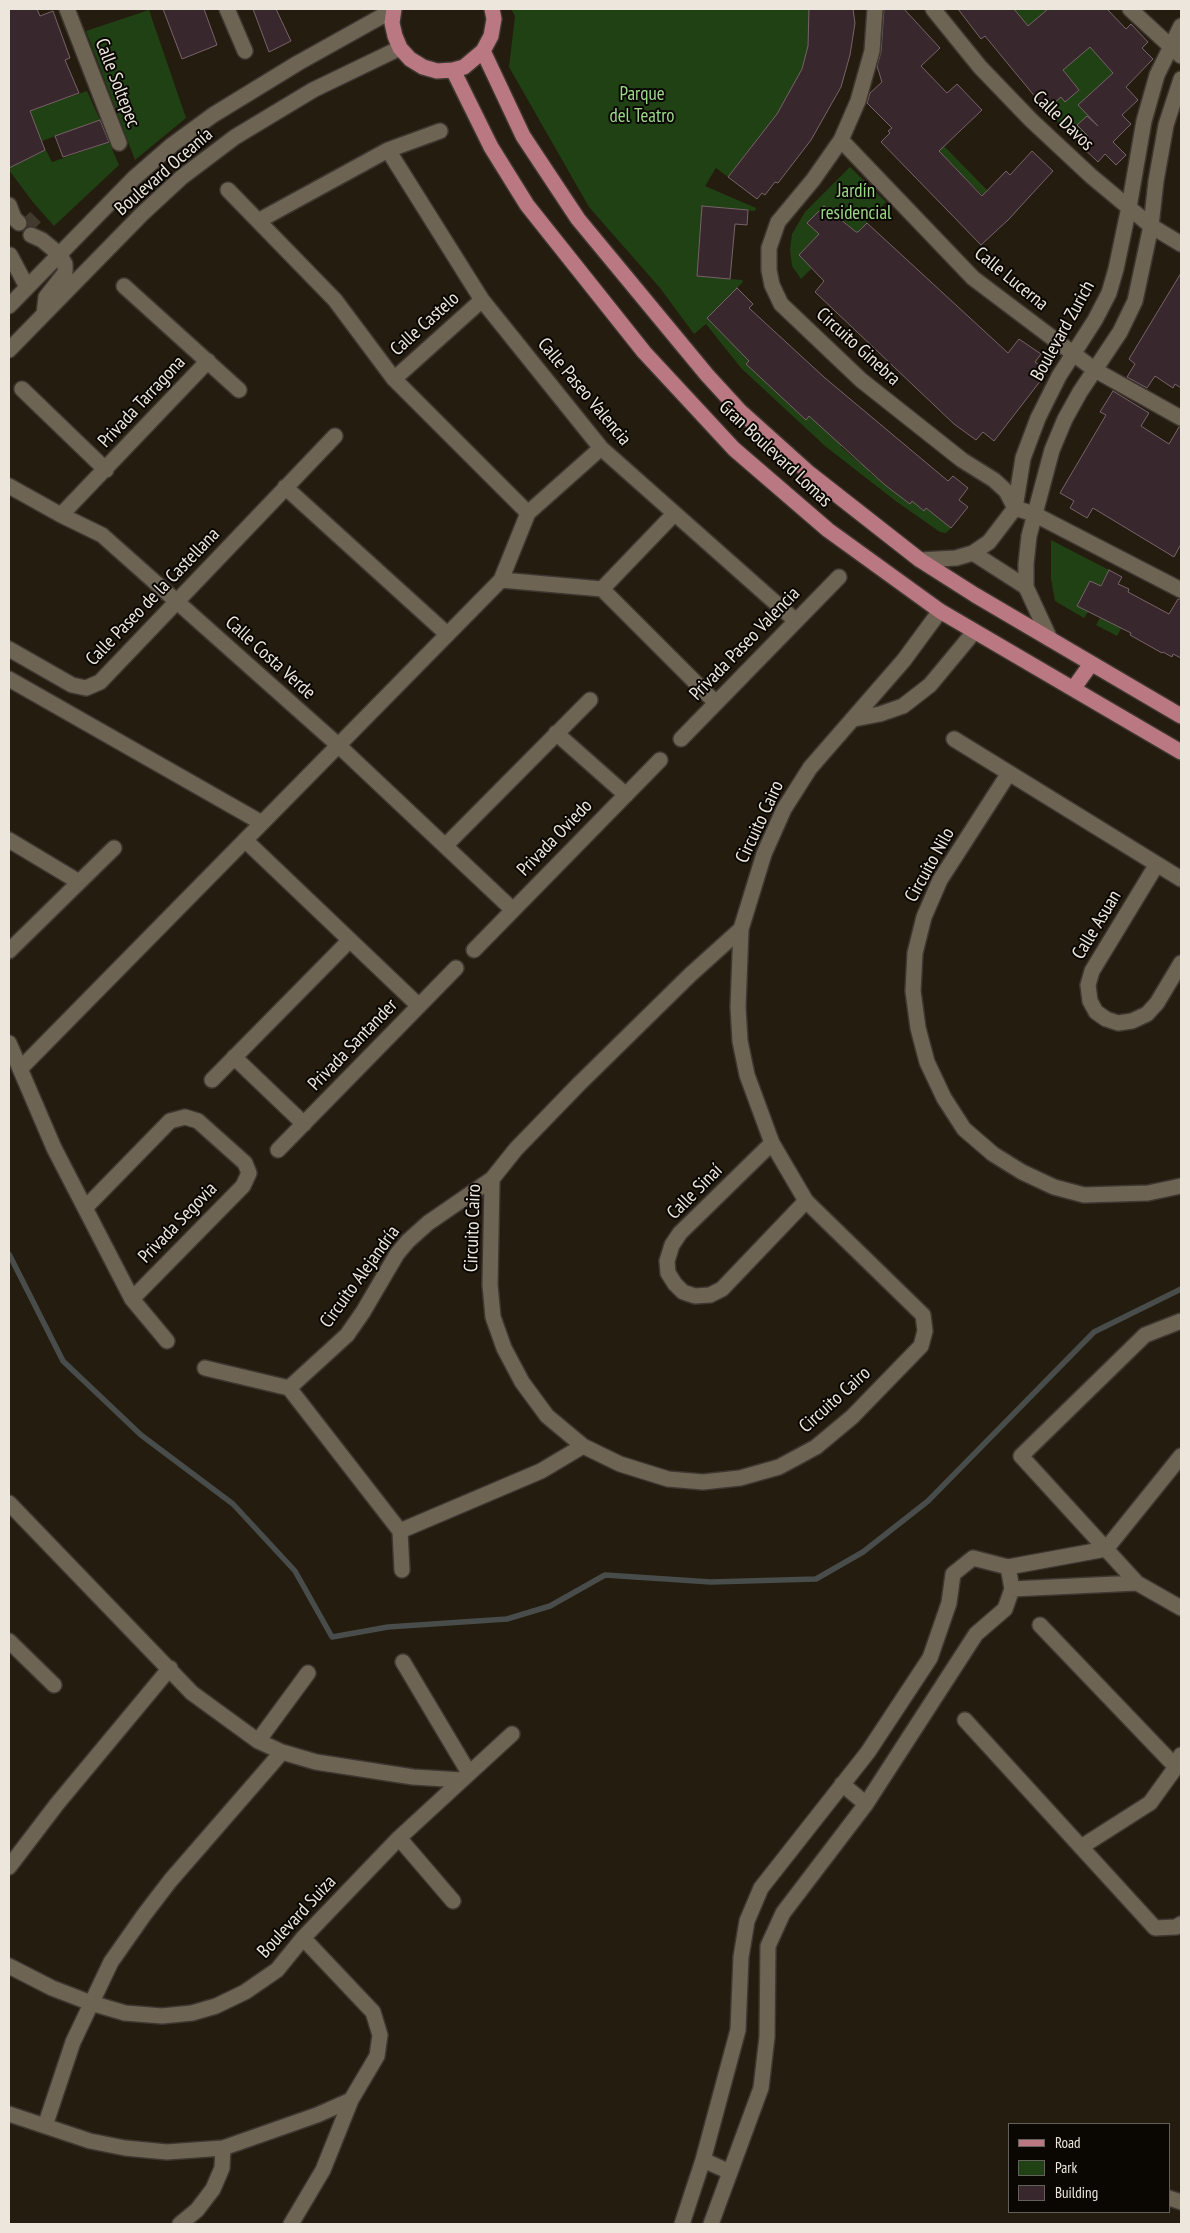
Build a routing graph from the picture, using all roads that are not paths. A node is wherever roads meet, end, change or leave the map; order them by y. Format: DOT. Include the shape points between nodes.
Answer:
graph roads {
  1 [pos="67,9"];
  2 [pos="227,9"];
  3 [pos="393,9"];
  4 [pos="492,9"];
  5 [pos="875,9"];
  6 [pos="934,9"];
  7 [pos="1130,9"];
  8 [pos="1181,26"];
  9 [pos="1169,47"];
  10 [pos="400,48"];
  11 [pos="483,51"];
  12 [pos="245,52"];
  13 [pos="1181,56"];
  14 [pos="453,70"];
  15 [pos="1181,79"];
  16 [pos="440,131"];
  17 [pos="841,140"];
  18 [pos="119,143"];
  19 [pos="388,150"];
  20 [pos="228,190"];
  21 [pos="1129,207"];
  22 [pos="258,221"];
  23 [pos="1151,226"];
  24 [pos="37,235"];
  25 [pos="1181,244"];
  26 [pos="59,254"];
  27 [pos="12,264"];
  28 [pos="124,286"];
  29 [pos="27,287"];
  30 [pos="482,300"];
  31 [pos="9,306"];
  32 [pos="44,314"];
  33 [pos="9,350"];
  34 [pos="1074,353"];
  35 [pos="208,361"];
  36 [pos="1095,370"];
  37 [pos="394,379"];
  38 [pos="22,389"];
  39 [pos="239,390"];
  40 [pos="1181,418"];
  41 [pos="335,436"];
  42 [pos="600,448"];
  43 [pos="106,470"];
  44 [pos="9,486"];
  45 [pos="285,487"];
  46 [pos="1015,508"];
  47 [pos="528,513"];
  48 [pos="674,514"];
  49 [pos="1034,514"];
  50 [pos="62,515"];
  51 [pos="973,553"];
  52 [pos="920,560"];
  53 [pos="839,577"];
  54 [pos="500,580"];
  55 [pos="1026,587"];
  56 [pos="602,589"];
  57 [pos="1181,590"];
  58 [pos="176,600"];
  59 [pos="940,611"];
  60 [pos="796,621"];
  61 [pos="974,632"];
  62 [pos="447,634"];
  63 [pos="1050,639"];
  64 [pos="9,649"];
  65 [pos="1091,664"];
  66 [pos="9,679"];
  67 [pos="1073,689"];
  68 [pos="590,700"];
  69 [pos="716,703"];
  70 [pos="1181,716"];
  71 [pos="854,719"];
  72 [pos="556,733"];
  73 [pos="681,739"];
  74 [pos="954,739"];
  75 [pos="338,745"];
  76 [pos="1181,752"];
  77 [pos="660,760"];
  78 [pos="1009,773"];
  79 [pos="626,795"];
  80 [pos="262,823"];
  81 [pos="9,840"];
  82 [pos="246,840"];
  83 [pos="445,846"];
  84 [pos="114,848"];
  85 [pos="1157,864"];
  86 [pos="1181,879"];
  87 [pos="80,882"];
  88 [pos="513,910"];
  89 [pos="741,929"];
  90 [pos="350,940"];
  91 [pos="474,950"];
  92 [pos="9,951"];
  93 [pos="1181,963"];
  94 [pos="456,968"];
  95 [pos="419,1006"];
  96 [pos="9,1043"];
  97 [pos="234,1057"];
  98 [pos="20,1069"];
  99 [pos="212,1080"];
  100 [pos="304,1124"];
  101 [pos="772,1143"];
  102 [pos="278,1150"];
  103 [pos="492,1179"];
  104 [pos="1181,1186"];
  105 [pos="806,1201"];
  106 [pos="86,1207"];
  107 [pos="132,1299"];
  108 [pos="1181,1321"];
  109 [pos="167,1341"];
  110 [pos="205,1368"];
  111 [pos="289,1388"];
  112 [pos="583,1446"];
  113 [pos="1181,1456"];
  114 [pos="9,1503"];
  115 [pos="400,1531"];
  116 [pos="1106,1549"];
  117 [pos="1008,1568"];
  118 [pos="402,1570"];
  119 [pos="1137,1583"];
  120 [pos="1012,1589"];
  121 [pos="1181,1608"];
  122 [pos="1040,1625"];
  123 [pos="9,1641"];
  124 [pos="403,1662"];
  125 [pos="170,1668"];
  126 [pos="308,1673"];
  127 [pos="54,1685"];
  128 [pos="965,1720"];
  129 [pos="512,1734"];
  130 [pos="258,1741"];
  131 [pos="282,1752"];
  132 [pos="1179,1762"];
  133 [pos="466,1777"];
  134 [pos="842,1784"];
  135 [pos="866,1804"];
  136 [pos="399,1838"];
  137 [pos="1081,1847"];
  138 [pos="9,1867"];
  139 [pos="453,1901"];
  140 [pos="1181,1924"];
  141 [pos="303,1938"];
  142 [pos="9,1966"];
  143 [pos="90,2003"];
  144 [pos="351,2100"];
  145 [pos="9,2114"];
  146 [pos="45,2126"];
  147 [pos="223,2148"];
  148 [pos="703,2160"];
  149 [pos="730,2172"];
  150 [pos="180,2224"];
  151 [pos="291,2224"];
  152 [pos="682,2224"];
  153 [pos="711,2224"];
  1 -- 18 [label="street, Calle Soltepec"];
  2 -- 12 [label="street"];
  3 -- 10 [label="main road" via="392,23"];
  3 -- 26 [label="street, Boulevard Oceanía" via="230,104 172,145 134,178"];
  4 -- 11 [label="main road" via="491,36"];
  5 -- 17 [label="street, Circuito Ginebra" via="872,51 858,101"];
  6 -- 21 [label="street, Calle Davos" via="980,67 1031,120"];
  7 -- 9 [label="street"];
  8 -- 9 [label="street, Boulevard Zurich"];
  9 -- 13 [label="street"];
  9 -- 21 [label="street, Boulevard Zurich" via="1144,121"];
  10 -- 14 [label="main road" via="423,67"];
  10 -- 32 [label="street, Boulevard Oceanía" via="313,90 235,137 182,177 142,214"];
  11 -- 14 [label="main road" via="469,64"];
  11 -- 52 [label="main road, Gran Boulevard Lomas" via="523,136 578,219 707,375 789,456"];
  14 -- 59 [label="main road, Gran Boulevard Lomas" via="491,147 527,205 644,352 734,449 828,530"];
  15 -- 23 [label="street" via="1166,125"];
  16 -- 19 [label="street"];
  17 -- 34 [label="street, Calle Lucerna" via="973,278"];
  17 -- 46 [label="street, Circuito Ginebra" via="778,222 770,248 769,270 781,304 861,380 962,460 994,480 1006,491"];
  19 -- 22 [label="street"];
  19 -- 30 [label="street, Calle Paseo Valencia"];
  20 -- 22 [label="street"];
  21 -- 23 [label="street, Calle Davos"];
  21 -- 34 [label="street, Boulevard Zurich" via="1109,293"];
  22 -- 37 [label="street" via="335,300"];
  23 -- 25 [label="street, Calle Davos"];
  23 -- 36 [label="street" via="1135,301 1120,332"];
  24 -- 26 [label="street"];
  26 -- 29 [label="street, Boulevard Oceanía"];
  26 -- 32 [label="street" via="66,273 46,297"];
  27 -- 29 [label="street"];
  28 -- 35 [label="street, Privada Tarragona"];
  29 -- 31 [label="street, Boulevard Oceanía"];
  30 -- 37 [label="street, Calle Castelo"];
  30 -- 42 [label="street, Calle Paseo Valencia"];
  32 -- 33 [label="street, Boulevard Oceanía"];
  34 -- 36 [label="street, Calle Lucerna"];
  34 -- 46 [label="street, Boulevard Zurich" via="1038,418 1023,458"];
  35 -- 39 [label="street, Privada Tarragona"];
  35 -- 43 [label="street, Privada Tarragona"];
  36 -- 40 [label="street, Calle Lucerna"];
  36 -- 49 [label="street" via="1058,434"];
  37 -- 47 [label="street"];
  38 -- 43 [label="street, Privada Tarragona"];
  41 -- 45 [label="street, Calle Paseo de la Castellana"];
  42 -- 47 [label="street"];
  42 -- 48 [label="street, Calle Paseo Valencia"];
  43 -- 50 [label="street, Privada Tarragona"];
  44 -- 50 [label="street"];
  45 -- 58 [label="street, Calle Paseo de la Castellana"];
  45 -- 62 [label="street"];
  46 -- 49 [label="street"];
  46 -- 51 [label="street, Boulevard Zurich" via="989,542"];
  47 -- 54 [label="street"];
  48 -- 56 [label="street"];
  48 -- 60 [label="street, Calle Paseo Valencia"];
  49 -- 55 [label="street" via="1027,549"];
  49 -- 57 [label="street"];
  50 -- 58 [label="street" via="102,535"];
  51 -- 52 [label="street, Boulevard Zurich" via="956,558"];
  51 -- 55 [label="street"];
  52 -- 63 [label="main road, Gran Boulevard Lomas"];
  53 -- 60 [label="street, Privada Paseo Valencia"];
  54 -- 56 [label="street"];
  54 -- 62 [label="street"];
  55 -- 63 [label="street"];
  56 -- 69 [label="street"];
  58 -- 64 [label="street, Calle Paseo de la Castellana" via="100,682 86,688 72,685"];
  58 -- 75 [label="street, Calle Costa Verde"];
  59 -- 61 [label="main road, Gran Boulevard Lomas"];
  59 -- 71 [label="street, Circuito Cairo"];
  60 -- 69 [label="street, Privada Paseo Valencia"];
  61 -- 67 [label="main road, Gran Boulevard Lomas"];
  61 -- 71 [label="street" via="930,685 903,706"];
  62 -- 75 [label="street"];
  63 -- 65 [label="main road, Gran Boulevard Lomas"];
  65 -- 67 [label="main road"];
  65 -- 70 [label="main road, Gran Boulevard Lomas"];
  66 -- 80 [label="street"];
  67 -- 76 [label="main road, Gran Boulevard Lomas"];
  68 -- 72 [label="street"];
  69 -- 73 [label="street, Privada Paseo Valencia"];
  71 -- 89 [label="street, Circuito Cairo" via="810,768 784,809 764,854"];
  72 -- 79 [label="street"];
  72 -- 83 [label="street"];
  74 -- 78 [label="street"];
  75 -- 80 [label="street"];
  75 -- 83 [label="street"];
  77 -- 79 [label="street, Privada Oviedo"];
  78 -- 85 [label="street"];
  78 -- 104 [label="street, Circuito Nilo" via="940,880 924,917 915,953 913,991 927,1062 944,1098 964,1129 993,1154 1054,1188 1084,1195 1148,1193"];
  79 -- 88 [label="street, Privada Oviedo"];
  80 -- 82 [label="street"];
  81 -- 87 [label="street"];
  82 -- 90 [label="street"];
  82 -- 98 [label="street"];
  83 -- 88 [label="street"];
  84 -- 87 [label="street"];
  85 -- 86 [label="street"];
  85 -- 93 [label="street, Calle Asuan" via="1092,971 1088,985 1090,1001 1096,1012 1106,1019 1118,1023 1132,1021 1147,1014 1157,1003"];
  87 -- 92 [label="street"];
  88 -- 91 [label="street, Privada Oviedo"];
  89 -- 101 [label="street, Circuito Cairo" via="740,1041 747,1075"];
  89 -- 103 [label="street, Circuito Cairo" via="579,1084 516,1149"];
  90 -- 95 [label="street"];
  90 -- 97 [label="street"];
  94 -- 95 [label="street, Privada Santander"];
  95 -- 100 [label="street, Privada Santander"];
  96 -- 98 [label="street, Privada Segovia"];
  97 -- 99 [label="street"];
  97 -- 100 [label="street"];
  98 -- 106 [label="street, Privada Segovia" via="54,1148"];
  100 -- 102 [label="street, Privada Santander"];
  101 -- 105 [label="street, Circuito Cairo"];
  101 -- 105 [label="street, Calle Sinaí" via="680,1233 667,1261 668,1273 683,1292 695,1296 710,1295 722,1289"];
  103 -- 111 [label="street, Circuito Alejandría" via="428,1223 408,1241 347,1335"];
  103 -- 112 [label="street, Circuito Cairo" via="490,1285 493,1316 504,1348 522,1382 547,1416"];
  105 -- 112 [label="street, Circuito Cairo" via="923,1316 925,1331 921,1346 852,1417 816,1447 779,1467 740,1478 703,1482 668,1479 620,1464"];
  106 -- 107 [label="street, Privada Segovia"];
  106 -- 107 [label="street, Privada Segovia" via="170,1122 185,1117 198,1121 245,1162 250,1173 243,1186"];
  107 -- 109 [label="street, Privada Segovia"];
  108 -- 116 [label="street" via="1145,1335 1021,1456"];
  110 -- 111 [label="street"];
  111 -- 115 [label="street"];
  112 -- 115 [label="street" via="541,1472"];
  113 -- 116 [label="street"];
  114 -- 125 [label="street"];
  115 -- 118 [label="street"];
  116 -- 117 [label="street"];
  116 -- 119 [label="street"];
  117 -- 120 [label="street"];
  117 -- 134 [label="street" via="973,1558 953,1574 949,1604 930,1658 868,1752"];
  119 -- 120 [label="street"];
  119 -- 121 [label="street"];
  120 -- 135 [label="street" via="1005,1609 976,1634"];
  122 -- 132 [label="street"];
  123 -- 127 [label="street"];
  124 -- 133 [label="street"];
  125 -- 130 [label="street" via="192,1693"];
  125 -- 138 [label="street"];
  126 -- 130 [label="street"];
  128 -- 137 [label="street"];
  129 -- 133 [label="street, Boulevard Suiza"];
  130 -- 131 [label="street"];
  131 -- 133 [label="street" via="341,1767 413,1777"];
  131 -- 143 [label="street" via="144,1914 111,1962"];
  132 -- 137 [label="street" via="1150,1802"];
  133 -- 136 [label="street, Boulevard Suiza"];
  134 -- 135 [label="street"];
  134 -- 148 [label="street" via="761,1888 748,1921 741,1957 738,2030"];
  135 -- 149 [label="street" via="783,1913 768,1946 767,2037 761,2088"];
  136 -- 139 [label="street"];
  136 -- 141 [label="street, Boulevard Suiza"];
  137 -- 140 [label="street" via="1155,1928"];
  141 -- 143 [label="street, Boulevard Suiza" via="277,1970 245,1992 216,2006 192,2013 162,2016 125,2013"];
  141 -- 144 [label="street" via="373,2012 380,2034 377,2056"];
  142 -- 143 [label="street, Boulevard Suiza"];
  143 -- 146 [label="street" via="73,2042"];
  144 -- 147 [label="street"];
  144 -- 151 [label="street" via="322,2170"];
  145 -- 146 [label="street"];
  146 -- 147 [label="street" via="90,2141 125,2148 168,2152"];
  147 -- 150 [label="street" via="222,2168 213,2190"];
  148 -- 149 [label="street"];
  148 -- 152 [label="street"];
  149 -- 153 [label="street"];
}
